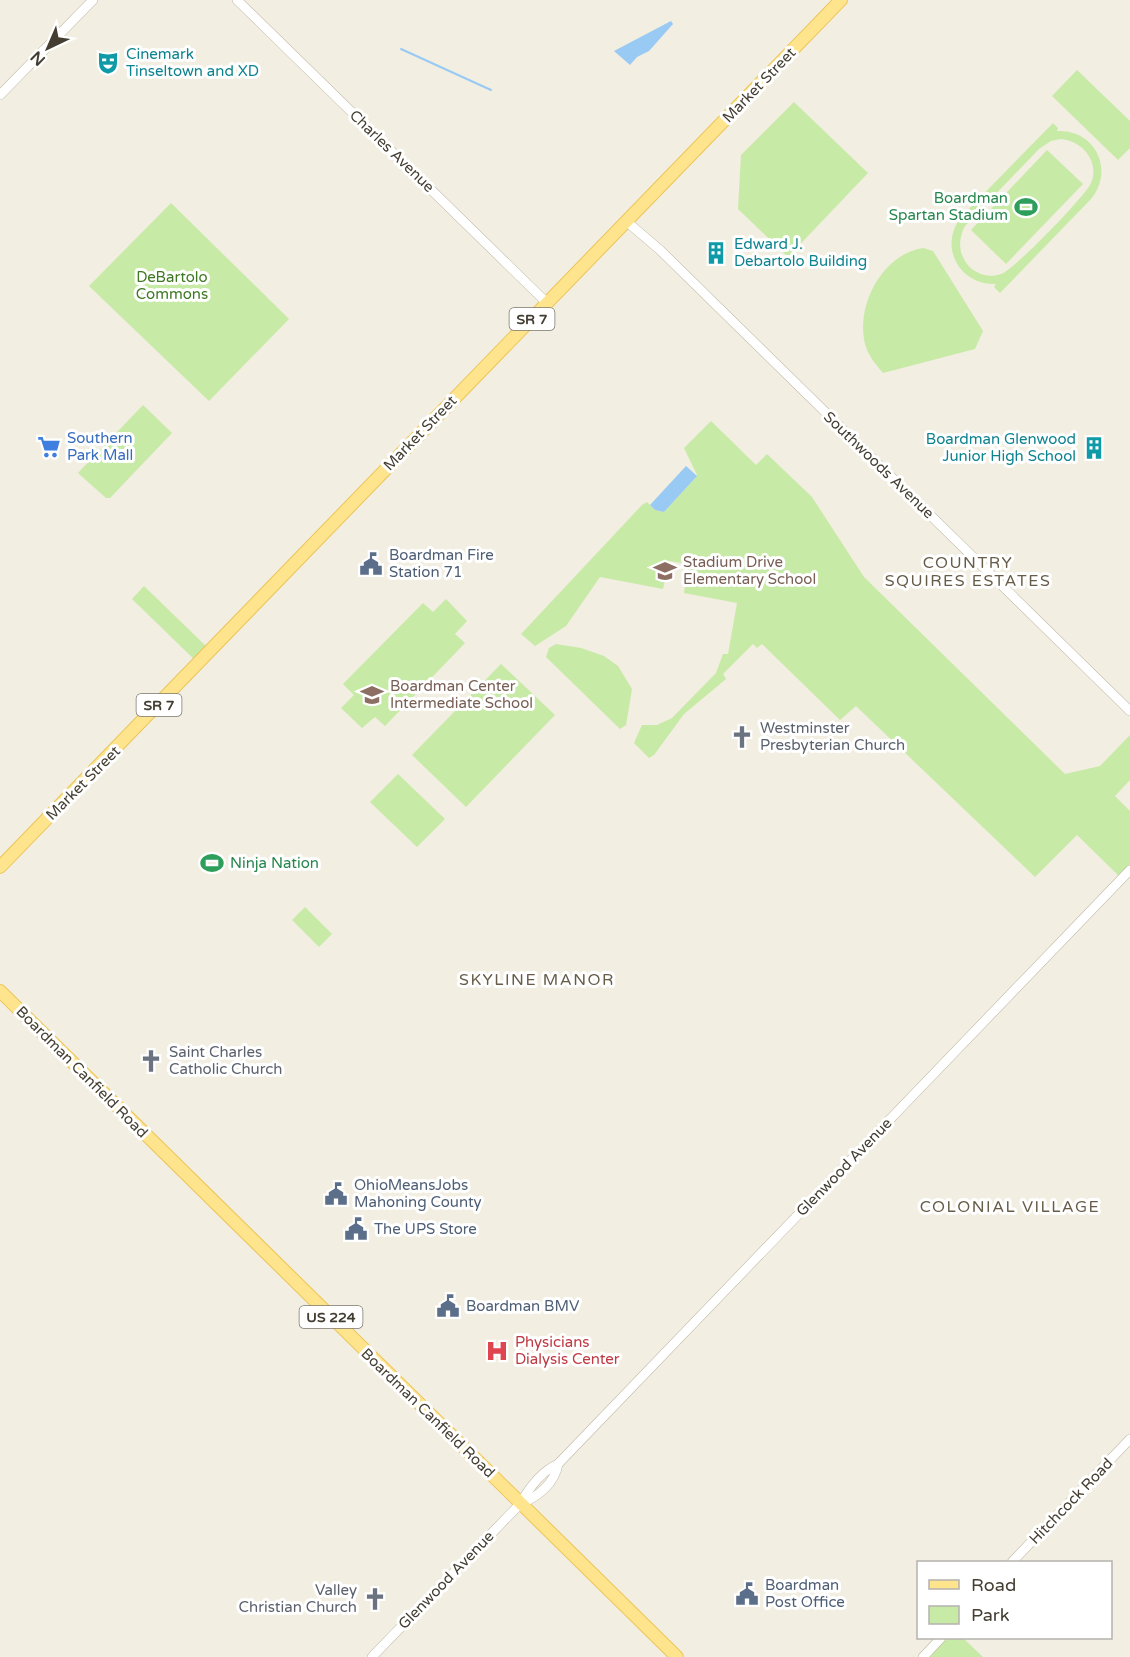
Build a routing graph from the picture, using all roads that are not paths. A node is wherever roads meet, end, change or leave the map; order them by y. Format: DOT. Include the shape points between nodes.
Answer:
graph roads {
  1 [pos="93,0"];
  2 [pos="237,0"];
  3 [pos="841,0"];
  4 [pos="0,95"];
  5 [pos="626,221"];
  6 [pos="547,303"];
  7 [pos="1130,711"];
  8 [pos="0,867"];
  9 [pos="1130,870"];
  10 [pos="0,992"];
  11 [pos="1130,1439"];
  12 [pos="520,1503"];
  13 [pos="1014,1561"];
  14 [pos="940,1639"];
  15 [pos="372,1657"];
  16 [pos="677,1657"];
  17 [pos="922,1657"];
  1 -- 4 [label="street"];
  2 -- 6 [label="street, Charles Avenue"];
  3 -- 5 [label="main road, Market Street / SR 7"];
  5 -- 6 [label="main road, Market Street / SR 7"];
  5 -- 7 [label="street, Southwoods Avenue" via="655,244"];
  6 -- 8 [label="main road, Market Street / SR 7"];
  9 -- 12 [label="street, Glenwood Avenue" via="558,1464 527,1491"];
  10 -- 12 [label="main road, Boardman Canfield Road / US 224"];
  11 -- 13 [label="street, Hitchcock Road"];
  12 -- 15 [label="street, Glenwood Avenue"];
  12 -- 16 [label="main road, Boardman Canfield Road / US 224"];
  14 -- 17 [label="street"];
}
